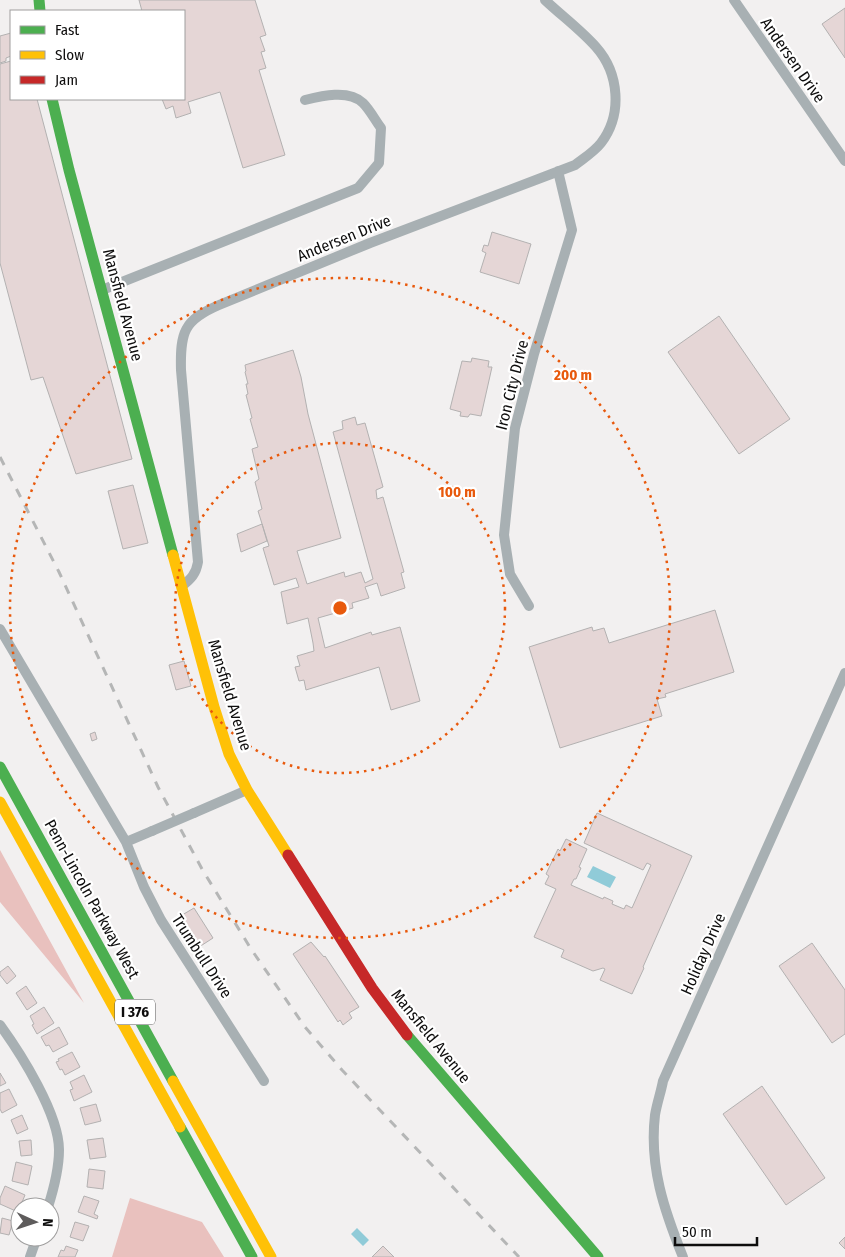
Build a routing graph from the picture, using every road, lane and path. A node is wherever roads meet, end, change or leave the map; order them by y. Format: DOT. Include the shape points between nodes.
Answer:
graph roads {
  1 [pos="545,0"];
  2 [pos="734,0"];
  3 [pos="52,100"];
  4 [pos="305,100"];
  5 [pos="845,161"];
  6 [pos="558,170"];
  7 [pos="102,290"];
  8 [pos="182,586"];
  9 [pos="529,606"];
  10 [pos="0,628"];
  11 [pos="845,673"];
  12 [pos="0,767"];
  13 [pos="247,790"];
  14 [pos="0,802"];
  15 [pos="126,842"];
  16 [pos="0,1025"];
  17 [pos="264,1081"];
  18 [pos="51,1197"];
  19 [pos="252,1257"];
  20 [pos="271,1257"];
  21 [pos="598,1257"];
  22 [pos="683,1257"];
  1 -- 6 [label="street, Andersen Drive" via="596,47 613,77 616,94 610,127 601,142 575,164"];
  2 -- 5 [label="street, Andersen Drive"];
  3 -- 7 [label="main road, Mansfield Avenue"];
  4 -- 7 [label="street" via="330,94 362,101 382,128 379,163 358,188"];
  6 -- 8 [label="street, Andersen Drive" via="269,284 202,313 192,321 185,331 180,355 198,562 192,578"];
  6 -- 9 [label="street, Iron City Drive" via="572,230 515,428 504,535 510,574"];
  7 -- 8 [label="main road, Mansfield Avenue"];
  8 -- 13 [label="main road, Mansfield Avenue" via="223,736"];
  10 -- 15 [label="street, Trumbull Drive"];
  11 -- 22 [label="street, Holiday Drive" via="663,1081 655,1114 654,1151 666,1213"];
  12 -- 20 [label="main road, Penn-Lincoln Parkway West / I 376"];
  13 -- 15 [label="street, bridge"];
  13 -- 21 [label="main road, Mansfield Avenue" via="392,1016"];
  14 -- 19 [label="main road, Penn-Lincoln Parkway West / I 376"];
  15 -- 17 [label="street, Trumbull Drive" via="161,920"];
  16 -- 18 [label="street" via="22,1056 53,1118 59,1148 57,1176"];
}
